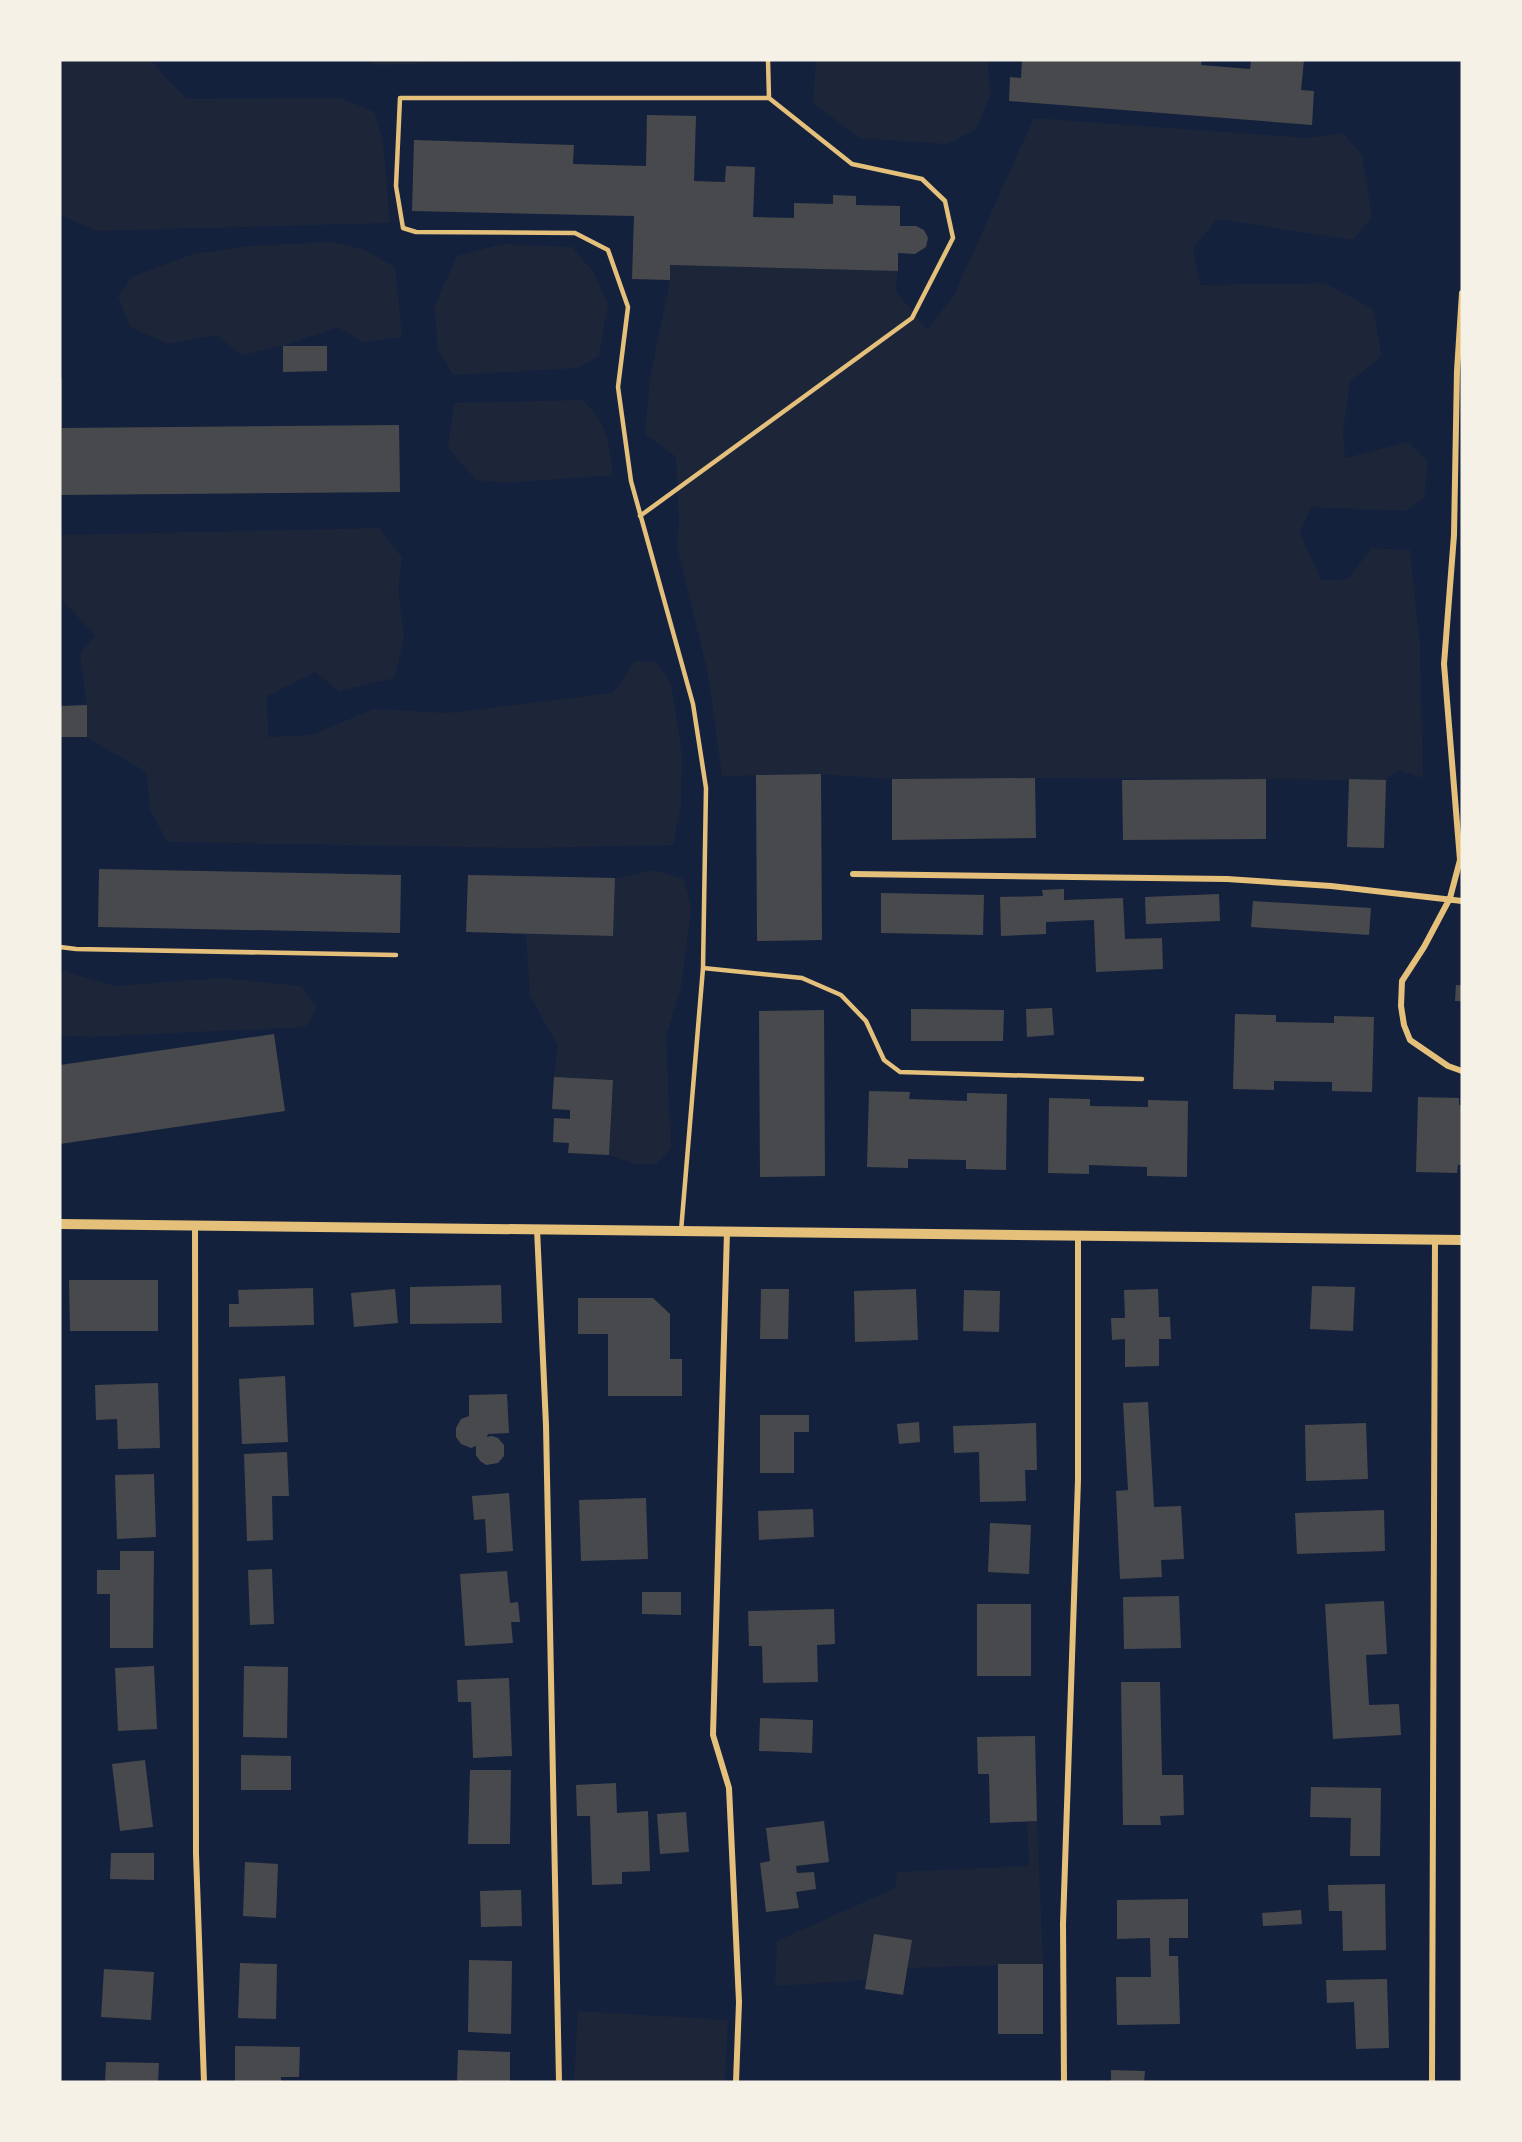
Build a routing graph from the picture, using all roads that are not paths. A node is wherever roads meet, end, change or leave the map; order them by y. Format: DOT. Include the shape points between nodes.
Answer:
graph roads {
  1 [pos="768,60"];
  2 [pos="769,98"];
  3 [pos="1462,293"];
  4 [pos="1459,371"];
  5 [pos="640,516"];
  6 [pos="853,874"];
  7 [pos="1450,898"];
  8 [pos="1462,901"];
  9 [pos="60,946"];
  10 [pos="396,955"];
  11 [pos="703,968"];
  12 [pos="1462,1071"];
  13 [pos="1142,1079"];
  14 [pos="60,1224"];
  15 [pos="195,1224"];
  16 [pos="537,1229"];
  17 [pos="681,1231"];
  18 [pos="727,1231"];
  19 [pos="1078,1236"];
  20 [pos="1435,1240"];
  21 [pos="1462,1240"];
  22 [pos="204,2082"];
  23 [pos="559,2082"];
  24 [pos="736,2082"];
  25 [pos="1064,2082"];
  26 [pos="1432,2082"];
  1 -- 2 [label="lane"];
  2 -- 5 [label="lane" via="852,164 922,179 945,201 953,237 912,318"];
  2 -- 5 [label="lane" via="400,98 396,186 403,228 416,232 575,233 608,250 628,307 618,387 630,481"];
  3 -- 4 [label="street"];
  4 -- 7 [label="street" via="1454,535 1444,664 1460,860"];
  5 -- 11 [label="lane" via="693,704 706,788"];
  6 -- 7 [label="street" via="1227,879"];
  7 -- 8 [label="street"];
  7 -- 12 [label="street" via="1402,981 1401,1006 1410,1040"];
  9 -- 10 [label="lane"];
  11 -- 13 [label="lane" via="802,978 840,995 866,1021 884,1060 900,1072"];
  11 -- 17 [label="lane"];
  14 -- 15 [label="street"];
  15 -- 16 [label="street"];
  15 -- 22 [label="street" via="196,1854"];
  16 -- 17 [label="street"];
  16 -- 23 [label="street" via="546,1425"];
  17 -- 18 [label="street"];
  18 -- 19 [label="street"];
  18 -- 24 [label="street" via="713,1735 729,1788 738,2002"];
  19 -- 20 [label="street"];
  19 -- 25 [label="street" via="1078,1480 1063,1924"];
  20 -- 21 [label="street"];
  20 -- 26 [label="street"];
}
